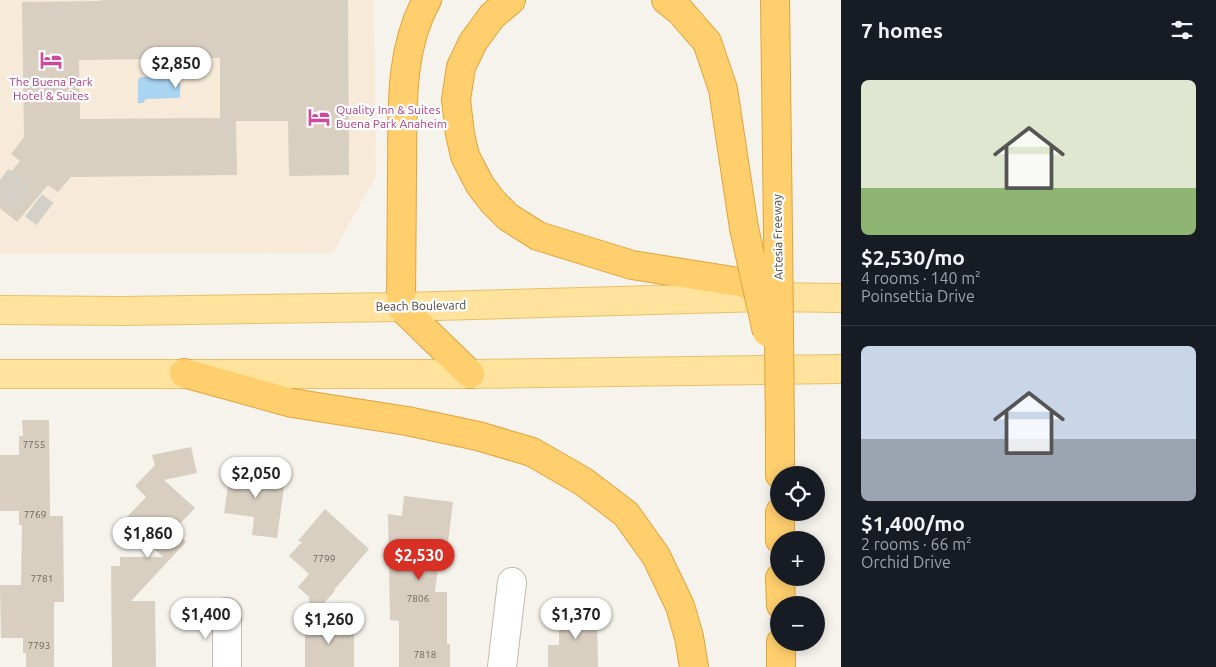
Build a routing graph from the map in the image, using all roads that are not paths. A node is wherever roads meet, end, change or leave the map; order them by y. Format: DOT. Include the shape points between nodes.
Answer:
graph roads {
  1 [pos="427,0"];
  2 [pos="511,0"];
  3 [pos="666,0"];
  4 [pos="775,0"];
  5 [pos="768,297"];
  6 [pos="841,298"];
  7 [pos="401,307"];
  8 [pos="0,310"];
  9 [pos="841,369"];
  10 [pos="184,373"];
  11 [pos="0,374"];
  12 [pos="470,374"];
  13 [pos="780,386"];
  14 [pos="780,466"];
  15 [pos="512,582"];
  16 [pos="227,612"];
  17 [pos="781,651"];
  18 [pos="227,667"];
  19 [pos="502,667"];
  20 [pos="694,667"];
  21 [pos="781,667"];
  1 -- 7 [label="highway" via="409,46 403,97"];
  2 -- 5 [label="highway" via="492,16 473,42 462,67 456,100 465,156 493,202 508,217 538,236 632,265 745,283"];
  3 -- 13 [label="highway, bridge" via="707,42 723,89 744,228"];
  4 -- 13 [label="highway, Artesia Freeway, bridge"];
  5 -- 6 [label="main road, Beach Boulevard"];
  5 -- 7 [label="main road, Beach Boulevard"];
  7 -- 8 [label="main road, Beach Boulevard"];
  7 -- 12 [label="highway"];
  9 -- 12 [label="main road"];
  10 -- 11 [label="main road"];
  10 -- 12 [label="main road"];
  10 -- 20 [label="highway" via="292,403 407,421 478,436 532,452 584,482 626,514 656,556 680,606"];
  13 -- 14 [label="highway, Artesia Freeway, bridge"];
  15 -- 19 [label="street"];
  16 -- 18 [label="street"];
  17 -- 21 [label="highway"];
}
